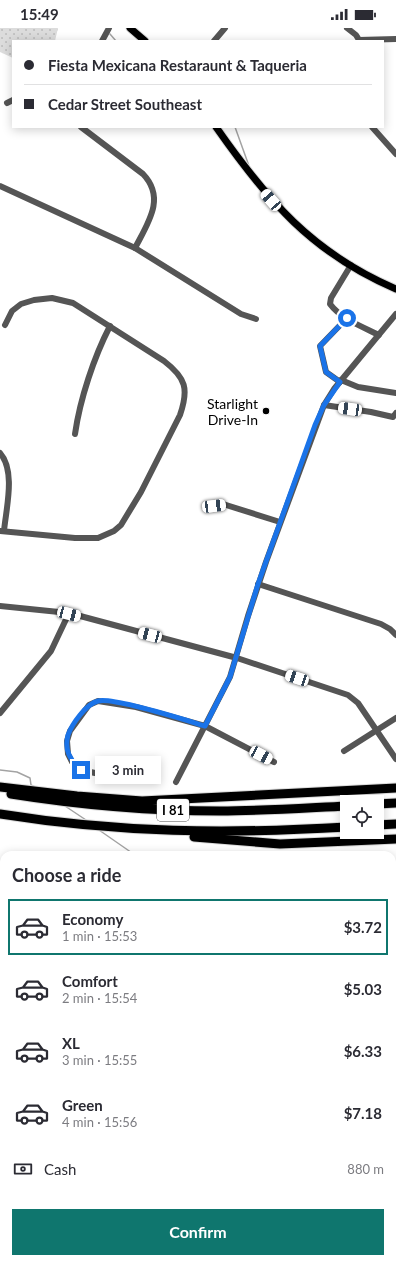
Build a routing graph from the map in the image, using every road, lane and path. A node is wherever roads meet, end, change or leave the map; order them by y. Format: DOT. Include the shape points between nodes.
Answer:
graph roads {
  1 [pos="109,28"];
  2 [pos="130,28"];
  3 [pos="225,28"];
  4 [pos="347,28"];
  5 [pos="396,39"];
  6 [pos="103,40"];
  7 [pos="144,40"];
  8 [pos="215,40"];
  9 [pos="358,40"];
  10 [pos="378,40"];
  11 [pos="82,128"];
  12 [pos="217,128"];
  13 [pos="373,128"];
  14 [pos="396,154"];
  15 [pos="0,186"];
  16 [pos="135,248"];
  17 [pos="351,265"];
  18 [pos="396,289"];
  19 [pos="396,314"];
  20 [pos="347,318"];
  21 [pos="256,319"];
  22 [pos="5,325"];
  23 [pos="110,326"];
  24 [pos="379,336"];
  25 [pos="341,381"];
  26 [pos="396,395"];
  27 [pos="324,405"];
  28 [pos="396,413"];
  29 [pos="75,434"];
  30 [pos="0,453"];
  31 [pos="205,507"];
  32 [pos="280,522"];
  33 [pos="2,531"];
  34 [pos="258,584"];
  35 [pos="0,606"];
  36 [pos="69,614"];
  37 [pos="396,635"];
  38 [pos="237,658"];
  39 [pos="0,713"];
  40 [pos="396,718"];
  41 [pos="205,726"];
  42 [pos="376,731"];
  43 [pos="344,751"];
  44 [pos="396,759"];
  45 [pos="274,762"];
  46 [pos="95,773"];
  47 [pos="176,782"];
  48 [pos="0,787"];
  49 [pos="396,788"];
  50 [pos="0,792"];
  51 [pos="396,803"];
  52 [pos="384,804"];
  53 [pos="340,806"];
  54 [pos="0,814"];
  55 [pos="396,824"];
  56 [pos="384,825"];
  57 [pos="340,827"];
  58 [pos="151,831"];
  59 [pos="396,839"];
  1 -- 6 [label="street"];
  2 -- 7 [label="main road"];
  3 -- 8 [label="street"];
  4 -- 9 [label="street"];
  5 -- 10 [label="street"];
  11 -- 16 [label="street" via="150,181 155,201 151,216"];
  12 -- 17 [label="main road" via="253,179 281,211 322,247"];
  13 -- 14 [label="street"];
  15 -- 16 [label="street"];
  16 -- 21 [label="street" via="241,314"];
  17 -- 18 [label="main road"];
  17 -- 20 [label="street" via="330,304"];
  19 -- 24 [label="street"];
  20 -- 24 [label="street"];
  20 -- 25 [label="street" via="320,346 326,372"];
  22 -- 23 [label="street" via="12,311 21,304 52,298 73,303"];
  23 -- 29 [label="street" via="95,361"];
  23 -- 33 [label="street" via="176,370 186,390 180,415 141,492 121,525 98,538"];
  24 -- 25 [label="street"];
  25 -- 26 [label="street"];
  25 -- 27 [label="street"];
  27 -- 28 [label="street" via="393,417"];
  27 -- 32 [label="street"];
  30 -- 33 [label="street" via="9,471"];
  31 -- 32 [label="street" via="223,504"];
  32 -- 34 [label="street"];
  34 -- 37 [label="street" via="381,624"];
  34 -- 38 [label="street"];
  35 -- 36 [label="street"];
  36 -- 38 [label="street"];
  36 -- 39 [label="street" via="51,651"];
  38 -- 41 [label="street"];
  38 -- 42 [label="street" via="348,695 358,702"];
  40 -- 42 [label="street"];
  41 -- 45 [label="street"];
  41 -- 46 [label="street" via="136,707 98,701 89,705 70,731 67,741 68,754 72,762 81,770"];
  41 -- 47 [label="street"];
  42 -- 43 [label="street"];
  42 -- 44 [label="street"];
  48 -- 49 [label="highway" via="142,801"];
  50 -- 53 [label="highway, I 81" via="164,810"];
  51 -- 52 [label="highway"];
  54 -- 58 [label="highway, I 81"];
  55 -- 56 [label="highway"];
  57 -- 58 [label="highway, I 81" via="243,832"];
  58 -- 59 [label="highway" via="252,843 308,844"];
}
